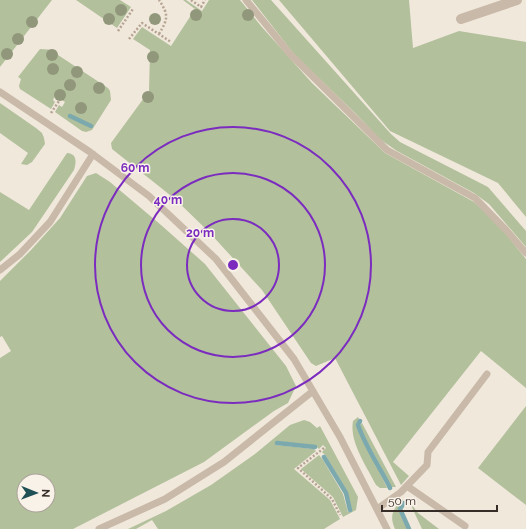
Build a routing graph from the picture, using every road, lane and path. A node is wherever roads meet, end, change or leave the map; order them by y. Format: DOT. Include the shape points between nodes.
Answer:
graph roads {
  1 [pos="159,0"];
  2 [pos="192,0"];
  3 [pos="206,0"];
  4 [pos="246,0"];
  5 [pos="517,0"];
  6 [pos="133,9"];
  7 [pos="461,19"];
  8 [pos="118,31"];
  9 [pos="159,34"];
  10 [pos="129,39"];
  11 [pos="171,42"];
  12 [pos="0,92"];
  13 [pos="58,101"];
  14 [pos="51,113"];
  15 [pos="92,154"];
  16 [pos="526,253"];
  17 [pos="0,270"];
  18 [pos="487,374"];
  19 [pos="313,391"];
  20 [pos="324,448"];
  21 [pos="407,486"];
  22 [pos="377,509"];
  23 [pos="340,515"];
  24 [pos="465,526"];
  25 [pos="99,529"];
  26 [pos="387,529"];
  1 -- 9 [label="path" via="166,9 166,23"];
  2 -- 3 [label="path" via="201,7"];
  4 -- 16 [label="lane" via="290,54 387,150 475,198"];
  5 -- 7 [label="street"];
  6 -- 8 [label="path"];
  9 -- 10 [label="path" via="142,23"];
  9 -- 11 [label="path"];
  12 -- 15 [label="lane"];
  13 -- 14 [label="path"];
  15 -- 17 [label="lane" via="50,222 20,254"];
  15 -- 19 [label="lane" via="149,196 216,259 294,359"];
  18 -- 21 [label="lane" via="428,452 427,465"];
  19 -- 22 [label="lane"];
  19 -- 25 [label="lane" via="224,462 165,499"];
  20 -- 23 [label="path" via="298,468 332,499"];
  21 -- 22 [label="lane"];
  21 -- 24 [label="lane"];
  22 -- 26 [label="lane"];
}
